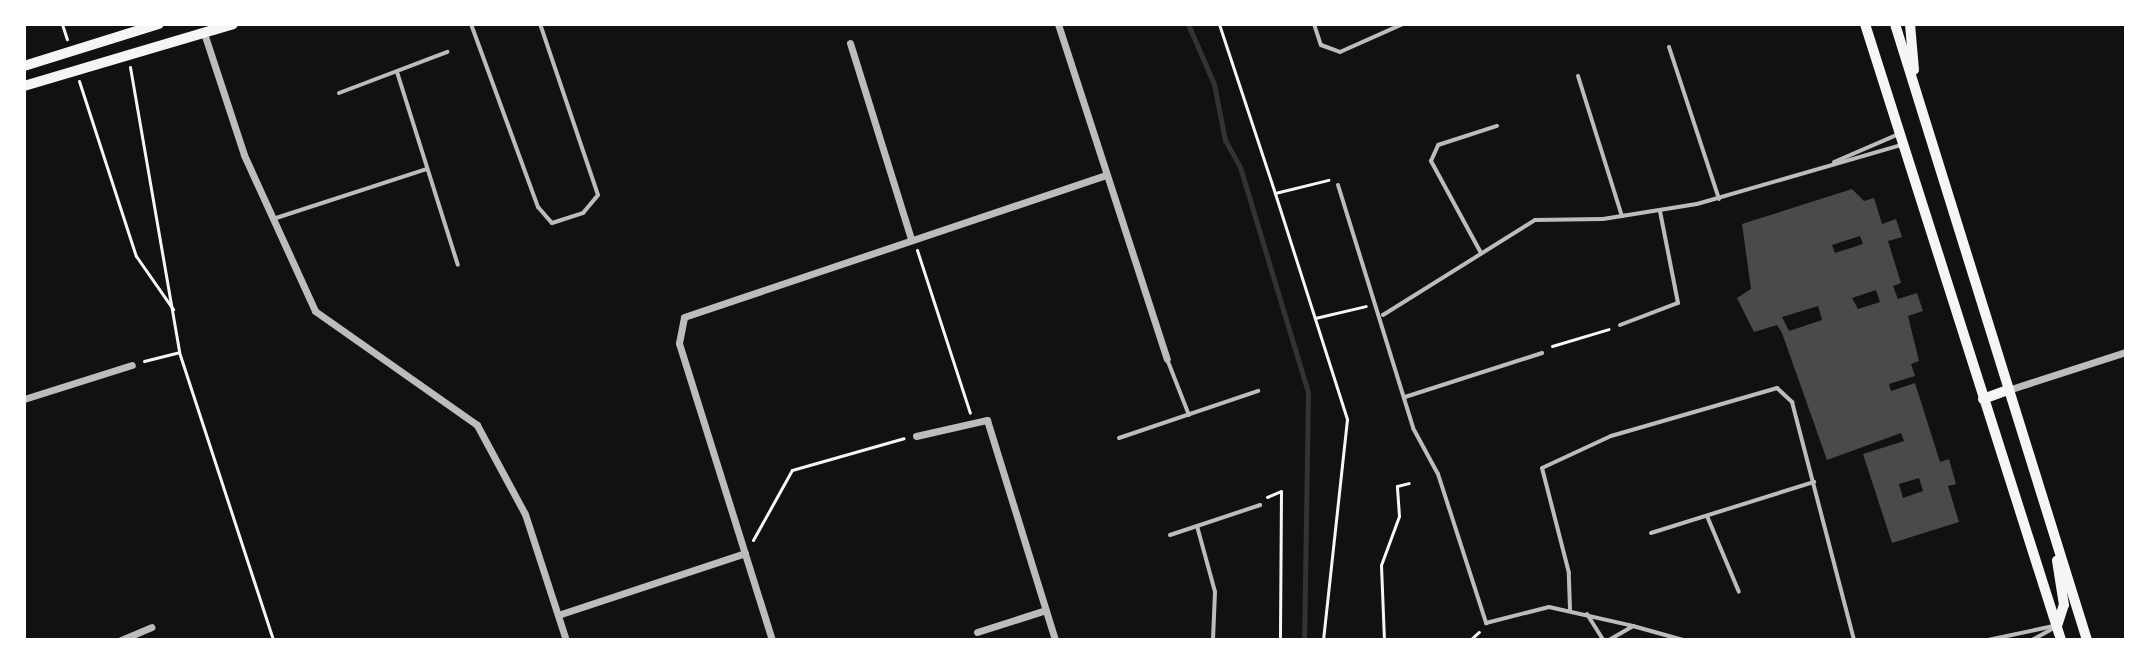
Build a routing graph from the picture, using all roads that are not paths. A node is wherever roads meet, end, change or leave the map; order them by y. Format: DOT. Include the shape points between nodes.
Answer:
graph roads {
  1 [pos="233,24"];
  2 [pos="471,24"];
  3 [pos="540,24"];
  4 [pos="1058,24"];
  5 [pos="1314,24"];
  6 [pos="1403,24"];
  7 [pos="1865,24"];
  8 [pos="1895,24"];
  9 [pos="1910,24"];
  10 [pos="154,25"];
  11 [pos="202,28"];
  12 [pos="850,43"];
  13 [pos="1669,47"];
  14 [pos="447,52"];
  15 [pos="24,66"];
  16 [pos="397,72"];
  17 [pos="1578,76"];
  18 [pos="24,86"];
  19 [pos="1915,92"];
  20 [pos="339,93"];
  21 [pos="1497,126"];
  22 [pos="1901,140"];
  23 [pos="1832,164"];
  24 [pos="428,168"];
  25 [pos="1105,175"];
  26 [pos="1338,185"];
  27 [pos="1719,199"];
  28 [pos="1660,211"];
  29 [pos="1622,216"];
  30 [pos="273,219"];
  31 [pos="911,239"];
  32 [pos="1481,254"];
  33 [pos="458,265"];
  34 [pos="1383,315"];
  35 [pos="1620,325"];
  36 [pos="2126,352"];
  37 [pos="1542,353"];
  38 [pos="1167,359"];
  39 [pos="132,365"];
  40 [pos="2008,390"];
  41 [pos="1258,391"];
  42 [pos="1405,397"];
  43 [pos="24,399"];
  44 [pos="1983,399"];
  45 [pos="1189,415"];
  46 [pos="916,436"];
  47 [pos="1119,438"];
  48 [pos="1814,482"];
  49 [pos="1260,505"];
  50 [pos="1707,516"];
  51 [pos="2050,519"];
  52 [pos="1197,526"];
  53 [pos="1651,533"];
  54 [pos="1170,535"];
  55 [pos="745,553"];
  56 [pos="1739,592"];
  57 [pos="1570,609"];
  58 [pos="1046,610"];
  59 [pos="1585,613"];
  60 [pos="558,615"];
  61 [pos="1633,626"];
  62 [pos="2057,626"];
  63 [pos="151,627"];
  64 [pos="977,632"];
  65 [pos="121,640"];
  66 [pos="566,640"];
  67 [pos="772,640"];
  68 [pos="1055,640"];
  69 [pos="1213,640"];
  70 [pos="1603,640"];
  71 [pos="1609,640"];
  72 [pos="1683,640"];
  73 [pos="1854,640"];
  74 [pos="1988,640"];
  75 [pos="2032,640"];
  76 [pos="2061,640"];
  77 [pos="2087,640"];
  1 -- 11 [label="main road"];
  2 -- 3 [label="lane" via="538,207 552,223 583,213 598,195"];
  4 -- 25 [label="street"];
  5 -- 6 [label="lane" via="1321,45 1340,52"];
  7 -- 22 [label="main road"];
  8 -- 19 [label="main road"];
  9 -- 19 [label="main road"];
  10 -- 15 [label="main road"];
  11 -- 18 [label="main road" via="78,76"];
  11 -- 30 [label="street"];
  12 -- 31 [label="street"];
  13 -- 27 [label="lane"];
  14 -- 16 [label="lane"];
  16 -- 20 [label="lane"];
  16 -- 24 [label="lane"];
  17 -- 29 [label="lane"];
  19 -- 40 [label="main road"];
  21 -- 32 [label="lane" via="1438,145 1431,161"];
  22 -- 23 [label="lane"];
  22 -- 23 [label="lane"];
  22 -- 44 [label="main road"];
  23 -- 27 [label="lane"];
  24 -- 30 [label="lane"];
  24 -- 33 [label="lane"];
  25 -- 31 [label="street"];
  25 -- 38 [label="street"];
  26 -- 34 [label="lane"];
  27 -- 28 [label="lane"];
  28 -- 29 [label="lane"];
  28 -- 35 [label="lane" via="1678,303"];
  29 -- 32 [label="lane" via="1535,220"];
  30 -- 60 [label="street" via="315,311 477,425 525,514"];
  31 -- 55 [label="street" via="684,317 679,343"];
  32 -- 34 [label="lane"];
  34 -- 42 [label="lane"];
  36 -- 40 [label="street"];
  37 -- 42 [label="lane"];
  38 -- 45 [label="lane"];
  39 -- 43 [label="street"];
  40 -- 44 [label="main road"];
  40 -- 51 [label="main road"];
  41 -- 45 [label="lane"];
  42 -- 57 [label="lane" via="1486,623"];
  44 -- 62 [label="main road"];
  45 -- 47 [label="lane"];
  46 -- 58 [label="street" via="987,420"];
  48 -- 50 [label="lane"];
  48 -- 57 [label="lane" via="1792,402 1777,388 1554,457 1541,480 1569,573"];
  48 -- 73 [label="lane"];
  49 -- 52 [label="lane"];
  50 -- 53 [label="lane"];
  50 -- 56 [label="lane"];
  51 -- 62 [label="main road" via="2064,605"];
  51 -- 77 [label="main road"];
  52 -- 54 [label="lane"];
  52 -- 69 [label="lane" via="1214,584"];
  55 -- 60 [label="street"];
  55 -- 67 [label="street"];
  57 -- 59 [label="lane"];
  58 -- 64 [label="street"];
  58 -- 68 [label="street"];
  59 -- 61 [label="lane"];
  59 -- 70 [label="lane"];
  60 -- 66 [label="street"];
  61 -- 71 [label="lane"];
  61 -- 72 [label="lane"];
  62 -- 74 [label="lane"];
  62 -- 75 [label="lane"];
  62 -- 76 [label="main road"];
  63 -- 65 [label="street"];
}
